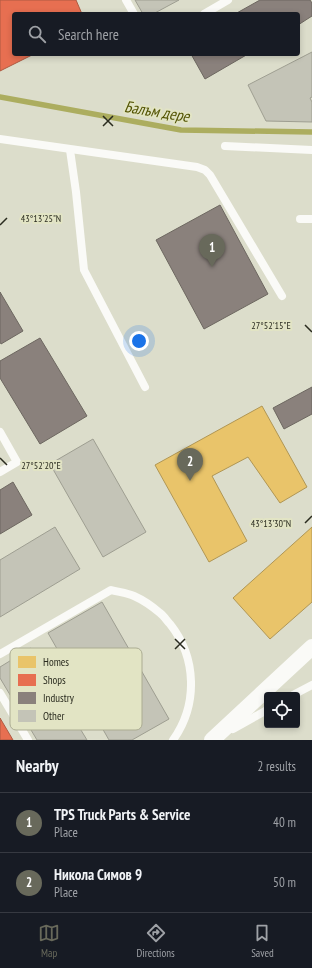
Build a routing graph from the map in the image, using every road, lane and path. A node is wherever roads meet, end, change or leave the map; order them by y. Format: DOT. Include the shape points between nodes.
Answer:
graph roads {
  1 [pos="126,0"];
  2 [pos="228,0"];
  3 [pos="133,12"];
  4 [pos="207,12"];
  5 [pos="0,139"];
  6 [pos="225,146"];
  7 [pos="70,150"];
  8 [pos="312,150"];
  9 [pos="300,219"];
  10 [pos="312,219"];
  11 [pos="282,296"];
  12 [pos="145,387"];
  13 [pos="0,432"];
  14 [pos="0,472"];
  15 [pos="312,647"];
  16 [pos="10,648"];
  17 [pos="10,648"];
  18 [pos="0,654"];
  19 [pos="312,685"];
  20 [pos="299,692"];
  21 [pos="0,693"];
  22 [pos="10,710"];
  23 [pos="264,712"];
  24 [pos="22,730"];
  25 [pos="28,740"];
  26 [pos="173,740"];
  27 [pos="212,740"];
  1 -- 3 [label="lane"];
  2 -- 4 [label="lane"];
  5 -- 7 [label="lane"];
  6 -- 8 [label="lane"];
  7 -- 11 [label="lane" via="205,170"];
  7 -- 12 [label="lane" via="84,270"];
  9 -- 10 [label="lane"];
  13 -- 14 [label="lane" via="17,462"];
  15 -- 27 [label="street"];
  16 -- 26 [label="lane" via="111,590 134,596 161,614 178,634 189,659 192,681 190,704 181,729"];
  17 -- 18 [label="lane"];
  19 -- 20 [label="lane"];
  21 -- 22 [label="lane"];
  23 -- 27 [label="lane"];
  24 -- 25 [label="lane"];
}
